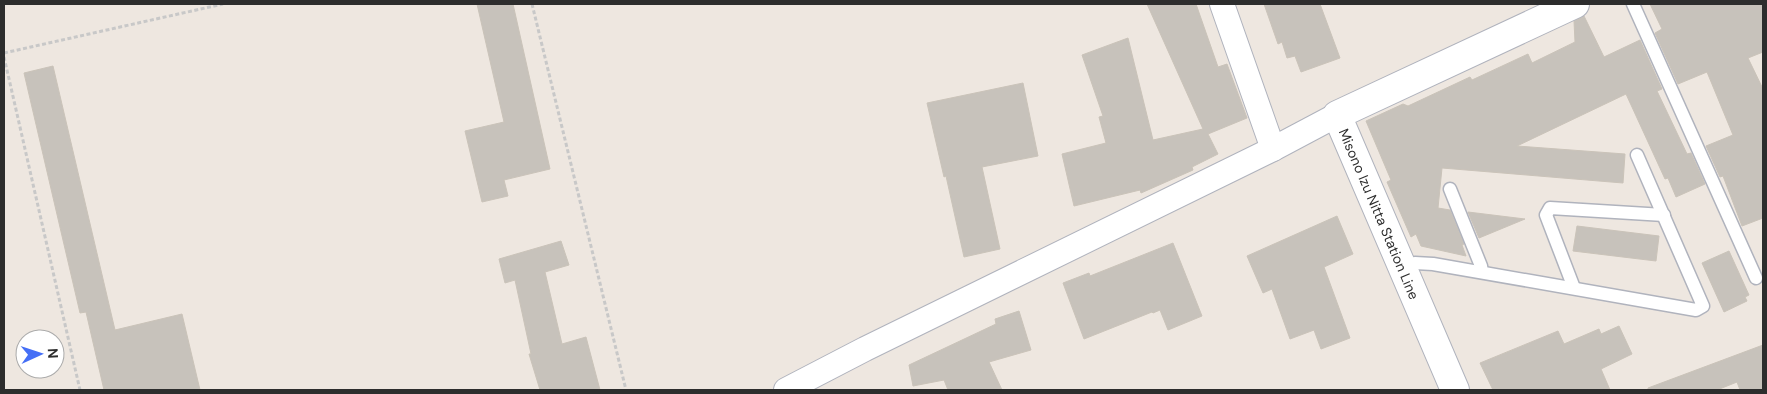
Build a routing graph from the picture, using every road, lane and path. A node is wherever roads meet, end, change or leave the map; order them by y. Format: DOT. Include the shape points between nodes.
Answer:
graph roads {
  1 [pos="223,4"];
  2 [pos="532,4"];
  3 [pos="1222,4"];
  4 [pos="1575,4"];
  5 [pos="1632,4"];
  6 [pos="4,55"];
  7 [pos="1337,114"];
  8 [pos="1273,148"];
  9 [pos="1637,155"];
  10 [pos="1450,189"];
  11 [pos="1664,215"];
  12 [pos="1402,267"];
  13 [pos="1482,272"];
  14 [pos="1756,278"];
  15 [pos="1574,288"];
  16 [pos="80,390"];
  17 [pos="626,390"];
  18 [pos="786,390"];
  19 [pos="1455,390"];
  1 -- 6 [label="path"];
  2 -- 17 [label="path"];
  3 -- 8 [label="street"];
  4 -- 7 [label="main road, Misono Izu Nitta Station Line"];
  5 -- 14 [label="lane"];
  6 -- 16 [label="path"];
  7 -- 8 [label="street"];
  7 -- 12 [label="main road, Misono Izu Nitta Station Line"];
  8 -- 18 [label="street"];
  9 -- 11 [label="lane"];
  10 -- 13 [label="lane"];
  11 -- 15 [label="lane" via="1550,208 1546,215"];
  11 -- 15 [label="lane" via="1703,306 1696,310"];
  12 -- 13 [label="lane" via="1415,263 1432,264"];
  12 -- 19 [label="main road, Misono Izu Nitta Station Line"];
  13 -- 15 [label="lane"];
}
